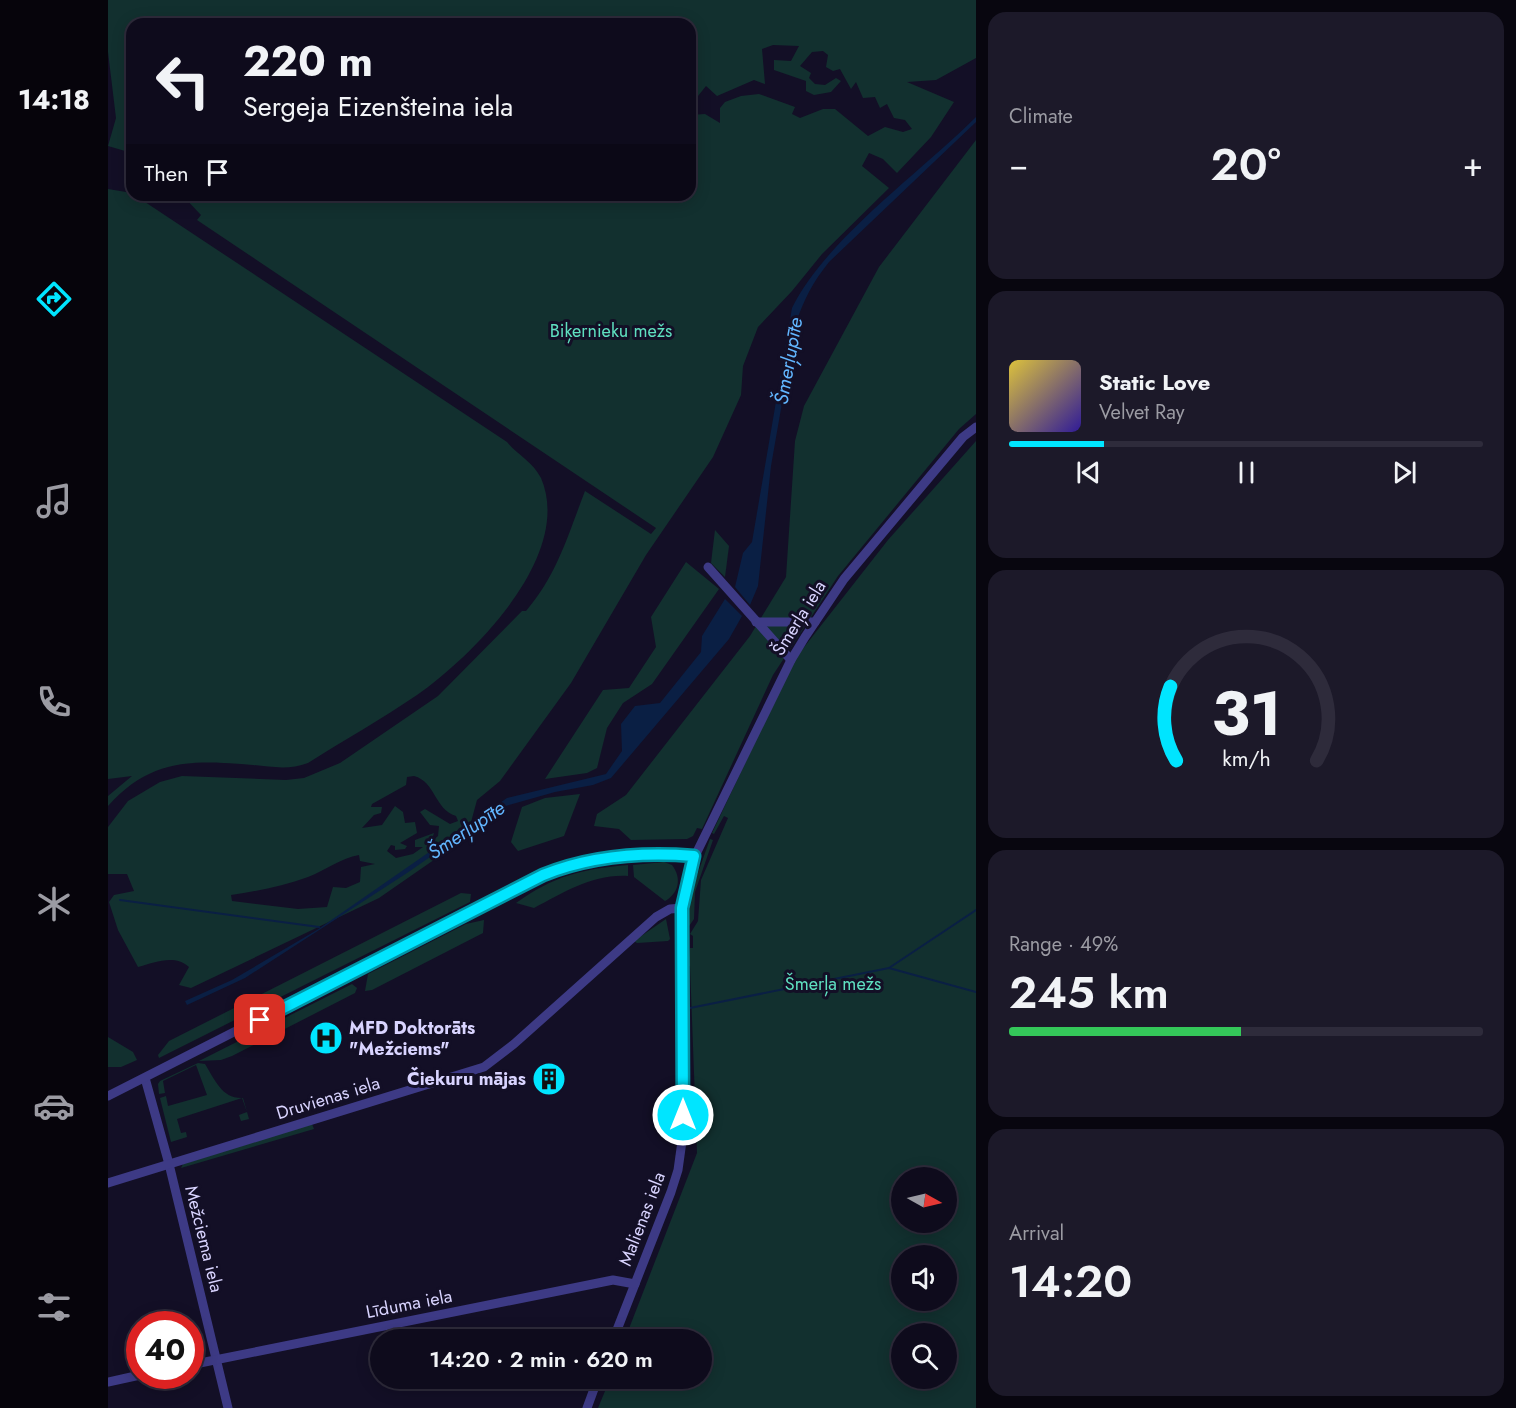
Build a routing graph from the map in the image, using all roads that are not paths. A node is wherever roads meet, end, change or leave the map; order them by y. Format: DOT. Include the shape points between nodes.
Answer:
graph roads {
  1 [pos="976,427"];
  2 [pos="708,567"];
  3 [pos="756,622"];
  4 [pos="815,622"];
  5 [pos="790,660"];
  6 [pos="694,856"];
  7 [pos="682,908"];
  8 [pos="145,1078"];
  9 [pos="108,1096"];
  10 [pos="169,1164"];
  11 [pos="108,1183"];
  12 [pos="635,1284"];
  13 [pos="617,1329"];
  14 [pos="217,1359"];
  15 [pos="204,1362"];
  16 [pos="126,1378"];
  17 [pos="108,1382"];
  18 [pos="594,1389"];
  19 [pos="228,1408"];
  20 [pos="587,1408"];
  1 -- 4 [label="street, Šmerļa iela" via="883,530"];
  2 -- 3 [label="street"];
  3 -- 4 [label="street"];
  3 -- 5 [label="street"];
  4 -- 5 [label="street, Šmerļa iela"];
  5 -- 6 [label="street, Šmerļa iela"];
  6 -- 7 [label="street, Malienas iela"];
  6 -- 8 [label="street" via="669,854 580,861 543,875"];
  7 -- 10 [label="street, Druvienas iela" via="656,917 484,1067"];
  7 -- 12 [label="street, Malienas iela" via="682,1146 671,1192"];
  8 -- 9 [label="street"];
  8 -- 10 [label="street, Mežciema iela"];
  10 -- 11 [label="street, Druvienas iela"];
  10 -- 14 [label="street, Mežciema iela"];
  12 -- 13 [label="street, Malienas iela"];
  12 -- 14 [label="street, Līduma iela" via="613,1280"];
  14 -- 15 [label="street, Līduma iela"];
  14 -- 19 [label="street, Mežciema iela"];
  16 -- 17 [label="street"];
  18 -- 20 [label="street"];
}
